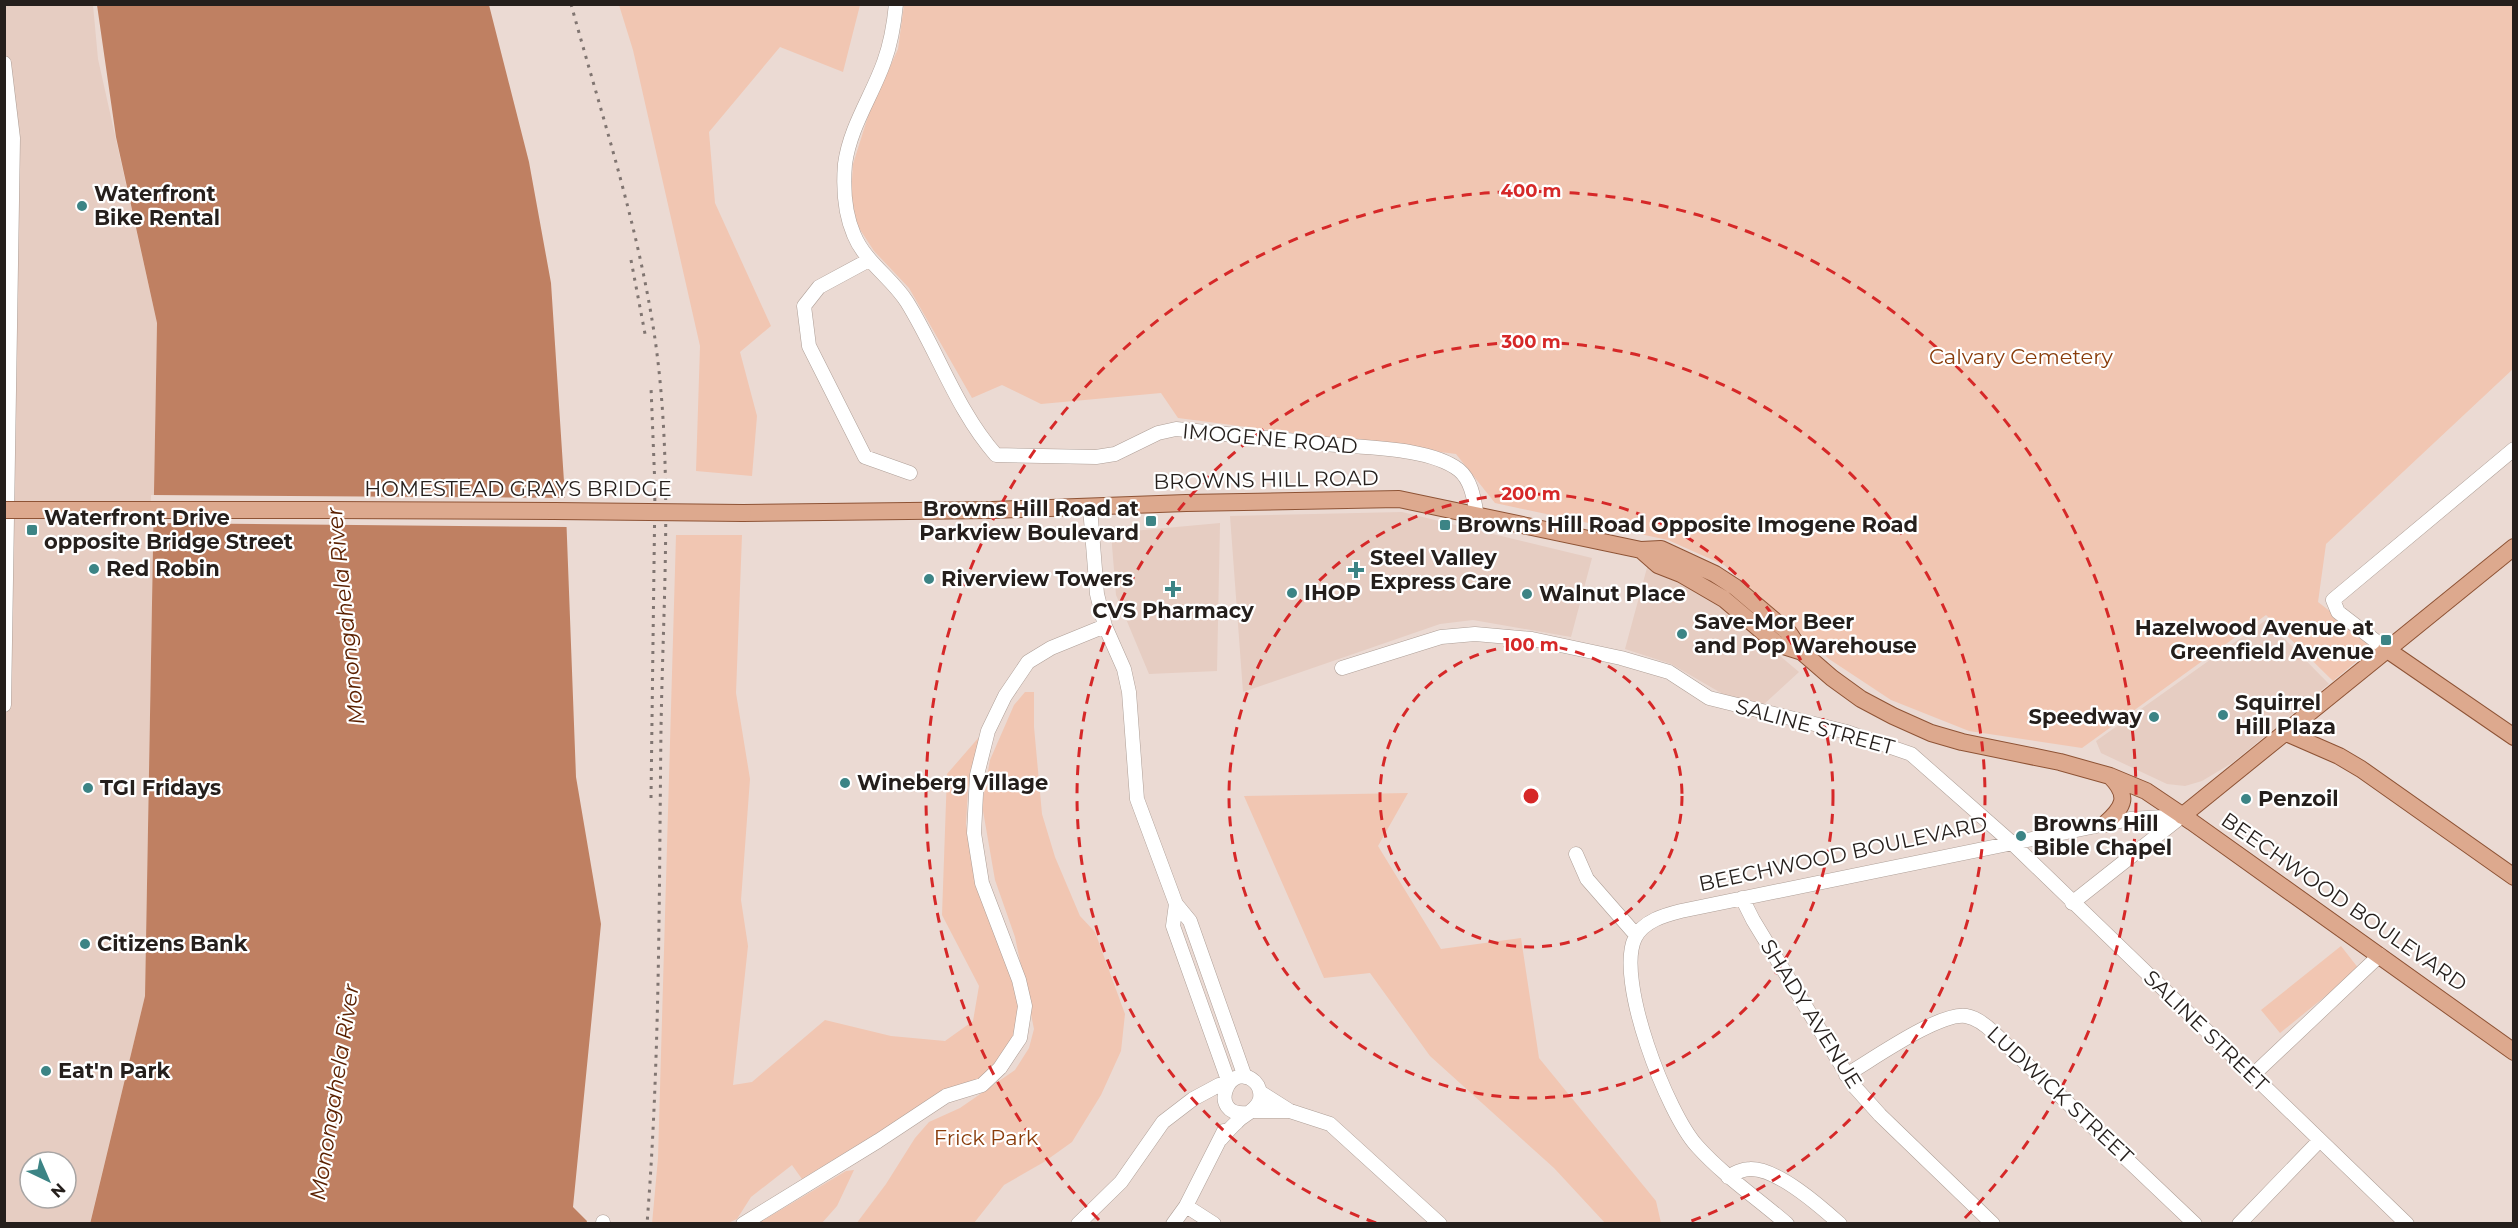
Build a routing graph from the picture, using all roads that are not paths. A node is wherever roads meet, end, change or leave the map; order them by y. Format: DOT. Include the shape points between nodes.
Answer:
graph roads {
  1 [pos="896,4"];
  2 [pos="4,63"];
  3 [pos="869,260"];
  4 [pos="2514,449"];
  5 [pos="910,473"];
  6 [pos="1090,507"];
  7 [pos="743,513"];
  8 [pos="6,514"];
  9 [pos="1477,516"];
  10 [pos="2514,547"];
  11 [pos="1105,626"];
  12 [pos="2386,649"];
  13 [pos="1341,668"];
  14 [pos="4,705"];
  15 [pos="2284,732"];
  16 [pos="2514,737"];
  17 [pos="2110,776"];
  18 [pos="2182,816"];
  19 [pos="2105,824"];
  20 [pos="2012,843"];
  21 [pos="1576,854"];
  22 [pos="2514,877"];
  23 [pos="1742,898"];
  24 [pos="2072,903"];
  25 [pos="1176,904"];
  26 [pos="1636,935"];
  27 [pos="2380,955"];
  28 [pos="2514,1052"];
  29 [pos="1846,1075"];
  30 [pos="2253,1076"];
  31 [pos="1245,1077"];
  32 [pos="1229,1084"];
  33 [pos="1205,1092"];
  34 [pos="1260,1092"];
  35 [pos="1227,1104"];
  36 [pos="1290,1111"];
  37 [pos="1250,1112"];
  38 [pos="1221,1139"];
  39 [pos="2320,1140"];
  40 [pos="1728,1177"];
  41 [pos="1186,1206"];
  42 [pos="743,1224"];
  43 [pos="1078,1224"];
  44 [pos="1173,1224"];
  45 [pos="1214,1224"];
  46 [pos="1440,1224"];
  47 [pos="1787,1224"];
  48 [pos="1840,1224"];
  49 [pos="1993,1224"];
  50 [pos="2195,1224"];
  51 [pos="2239,1224"];
  52 [pos="2407,1224"];
  1 -- 3 [label="street" via="894,32 858,119 846,161 843,196 854,236"];
  2 -- 8 [label="street" via="12,138"];
  3 -- 5 [label="street" via="819,287 804,306 809,346 865,457"];
  3 -- 9 [label="street, IMOGENE ROAD" via="906,301 948,380 996,455 1096,457 1115,454 1158,433 1176,429 1401,452 1442,460 1458,470 1473,493"];
  4 -- 12 [label="street" via="2333,600 2338,612"];
  6 -- 7 [label="main road, BROWNS HILL ROAD"];
  6 -- 9 [label="main road, BROWNS HILL ROAD" via="1399,500"];
  6 -- 11 [label="street" via="1097,594"];
  7 -- 8 [label="main road, HOMESTEAD GRAYS BRIDGE, bridge"];
  8 -- 14 [label="street"];
  9 -- 17 [label="main road, BROWNS HILL ROAD" via="1641,550 1658,565 1724,599 1778,644 1802,652 1861,699 1930,733"];
  10 -- 12 [label="main road"];
  11 -- 25 [label="street" via="1124,669 1129,692 1137,799"];
  11 -- 42 [label="street" via="1028,662 1005,696 988,732 977,775 974,833 982,883 1019,980 1025,1006 1020,1038 1000,1068 982,1085 946,1096"];
  12 -- 15 [label="main road"];
  12 -- 16 [label="main road"];
  13 -- 20 [label="street, SALINE STREET" via="1441,637 1475,634 1532,639 1621,658 1669,672 1709,698 1848,732 1911,754"];
  15 -- 18 [label="main road"];
  15 -- 22 [label="main road" via="2361,768"];
  17 -- 18 [label="main road, BROWNS HILL ROAD" via="2146,791"];
  17 -- 19 [label="main road" via="2120,785 2123,796 2118,813"];
  18 -- 19 [label="street, BEECHWOOD BOULEVARD"];
  18 -- 24 [label="street"];
  18 -- 27 [label="main road, BEECHWOOD BOULEVARD"];
  19 -- 20 [label="street, BEECHWOOD BOULEVARD"];
  20 -- 23 [label="street, BEECHWOOD BOULEVARD"];
  20 -- 24 [label="street, SALINE STREET"];
  21 -- 26 [label="street" via="1587,879"];
  23 -- 26 [label="street, BEECHWOOD BOULEVARD" via="1663,916"];
  23 -- 29 [label="street, SHADY AVENUE"];
  24 -- 30 [label="street, SALINE STREET"];
  25 -- 31 [label="street" via="1190,921"];
  25 -- 32 [label="street" via="1173,926"];
  26 -- 40 [label="street" via="1630,954 1637,1008 1655,1071 1681,1124"];
  27 -- 28 [label="main road, BEECHWOOD BOULEVARD"];
  27 -- 30 [label="street"];
  29 -- 49 [label="street, SHADY AVENUE" via="1880,1115"];
  29 -- 50 [label="street, LUDWICK STREET" via="1931,1025 1948,1018 1978,1020"];
  30 -- 39 [label="street, SALINE STREET"];
  31 -- 32 [label="street"];
  31 -- 34 [label="street" via="1255,1082"];
  32 -- 33 [label="street"];
  32 -- 35 [label="street"];
  33 -- 35 [label="street"];
  33 -- 43 [label="street" via="1163,1122 1121,1182"];
  34 -- 36 [label="street"];
  34 -- 37 [label="street" via="1259,1102"];
  35 -- 37 [label="street" via="1241,1113"];
  35 -- 38 [label="street"];
  36 -- 37 [label="street"];
  36 -- 46 [label="street" via="1330,1124"];
  37 -- 38 [label="street"];
  38 -- 41 [label="street"];
  39 -- 51 [label="street"];
  39 -- 52 [label="street, SALINE STREET"];
  40 -- 47 [label="street"];
  40 -- 48 [label="street" via="1749,1169 1773,1175"];
  41 -- 44 [label="street"];
  41 -- 45 [label="street"];
}
